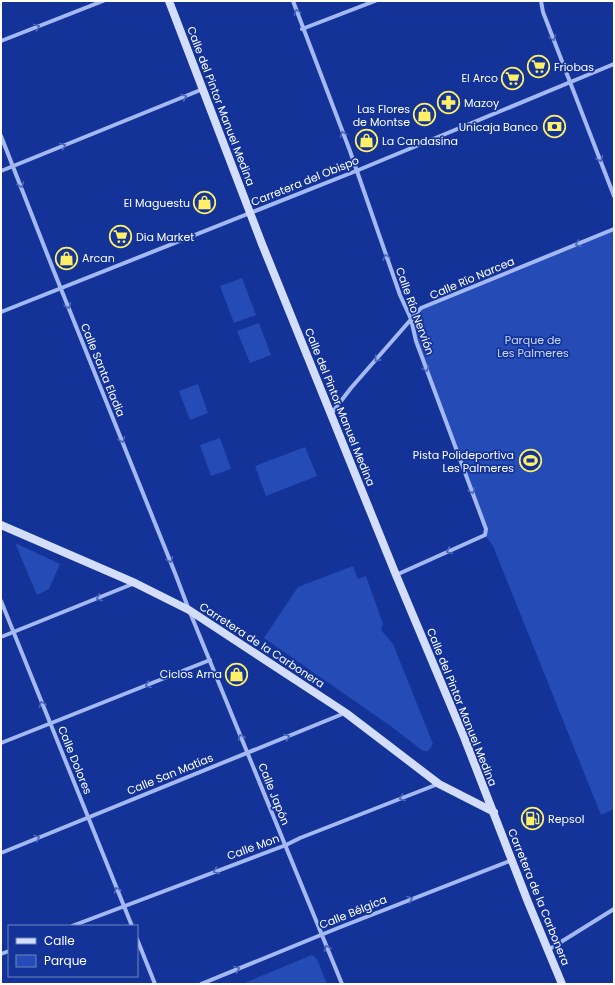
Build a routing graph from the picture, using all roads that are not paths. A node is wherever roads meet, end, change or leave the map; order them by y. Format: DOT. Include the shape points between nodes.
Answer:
graph roads {
  1 [pos="103,1"];
  2 [pos="169,1"];
  3 [pos="293,1"];
  4 [pos="375,1"];
  5 [pos="541,1"];
  6 [pos="302,29"];
  7 [pos="1,41"];
  8 [pos="614,64"];
  9 [pos="570,83"];
  10 [pos="204,89"];
  11 [pos="1,136"];
  12 [pos="13,166"];
  13 [pos="1,171"];
  14 [pos="356,171"];
  15 [pos="614,196"];
  16 [pos="250,213"];
  17 [pos="614,229"];
  18 [pos="61,289"];
  19 [pos="1,312"];
  20 [pos="411,319"];
  21 [pos="330,414"];
  22 [pos="1,525"];
  23 [pos="396,575"];
  24 [pos="135,583"];
  25 [pos="1,601"];
  26 [pos="189,610"];
  27 [pos="14,632"];
  28 [pos="1,637"];
  29 [pos="210,660"];
  30 [pos="346,713"];
  31 [pos="50,724"];
  32 [pos="1,743"];
  33 [pos="248,753"];
  34 [pos="439,784"];
  35 [pos="495,815"];
  36 [pos="88,817"];
  37 [pos="286,845"];
  38 [pos="1,853"];
  39 [pos="512,860"];
  40 [pos="124,906"];
  41 [pos="614,909"];
  42 [pos="75,925"];
  43 [pos="132,925"];
  44 [pos="322,934"];
  45 [pos="138,942"];
  46 [pos="548,950"];
  47 [pos="155,984"];
  48 [pos="202,984"];
  49 [pos="342,984"];
  50 [pos="562,984"];
  7 -- 1 [label="street, one-way"];
  2 -- 10 [label="main road, Calle del Pintor Manuel Medina"];
  6 -- 3 [label="street, Calle Río Nervión, one-way"];
  4 -- 6 [label="street"];
  5 -- 9 [label="street, one-way"];
  14 -- 6 [label="street, Calle Río Nervión, one-way"];
  8 -- 9 [label="street, Carretera del Obispo"];
  9 -- 14 [label="street, Carretera del Obispo"];
  9 -- 15 [label="street, one-way"];
  12 -- 10 [label="street, one-way"];
  10 -- 16 [label="main road, Calle del Pintor Manuel Medina"];
  11 -- 12 [label="street, Calle Santa Eladia"];
  12 -- 13 [label="street"];
  12 -- 18 [label="street, Calle Santa Eladia, one-way"];
  14 -- 16 [label="street, Carretera del Obispo"];
  20 -- 14 [label="street, Calle Río Nervión, one-way"];
  16 -- 18 [label="street, Carretera del Obispo"];
  16 -- 21 [label="main road, Calle del Pintor Manuel Medina"];
  17 -- 20 [label="street, Calle Río Narcea, one-way" via="421,308"];
  18 -- 19 [label="street, Carretera del Obispo"];
  18 -- 26 [label="street, Calle Santa Eladia, one-way"];
  20 -- 21 [label="street, Calle Río Narcea, one-way"];
  20 -- 23 [label="street, Calle Río Nervión, one-way" via="416,341 486,529 484,535"];
  21 -- 23 [label="main road, Calle del Pintor Manuel Medina"];
  22 -- 24 [label="main road, Carretera de la Carbonera"];
  23 -- 35 [label="main road, Calle del Pintor Manuel Medina"];
  24 -- 26 [label="main road, Carretera de la Carbonera"];
  24 -- 27 [label="street, one-way"];
  25 -- 27 [label="street, Calle Dolores"];
  26 -- 29 [label="street, Calle Japón"];
  26 -- 30 [label="main road, Carretera de la Carbonera"];
  27 -- 28 [label="street"];
  31 -- 27 [label="street, Calle Dolores, one-way"];
  29 -- 31 [label="street, one-way"];
  33 -- 29 [label="street, Calle Japón, one-way"];
  33 -- 30 [label="street, Calle San Matías, one-way"];
  30 -- 34 [label="main road, Carretera de la Carbonera"];
  31 -- 32 [label="street"];
  31 -- 36 [label="street, Calle Dolores"];
  33 -- 36 [label="street, Calle San Matías"];
  33 -- 37 [label="street, Calle Japón"];
  34 -- 35 [label="main road, Carretera de la Carbonera"];
  34 -- 37 [label="street, Calle Mon, one-way"];
  35 -- 39 [label="main road, Carretera de la Carbonera"];
  38 -- 36 [label="street, Calle San Matías, one-way"];
  40 -- 36 [label="street, Calle Dolores, one-way"];
  37 -- 40 [label="street, Calle Mon, one-way"];
  37 -- 44 [label="street, Calle Japón"];
  44 -- 39 [label="street, Calle Bélgica, one-way"];
  39 -- 46 [label="main road, Carretera de la Carbonera"];
  40 -- 42 [label="street, Calle Mon"];
  40 -- 43 [label="street, Calle Dolores"];
  41 -- 46 [label="street"];
  48 -- 44 [label="street, Calle Bélgica, one-way"];
  49 -- 44 [label="street, Calle Japón, one-way"];
  45 -- 47 [label="street"];
  46 -- 50 [label="main road, Carretera de la Carbonera"];
}
